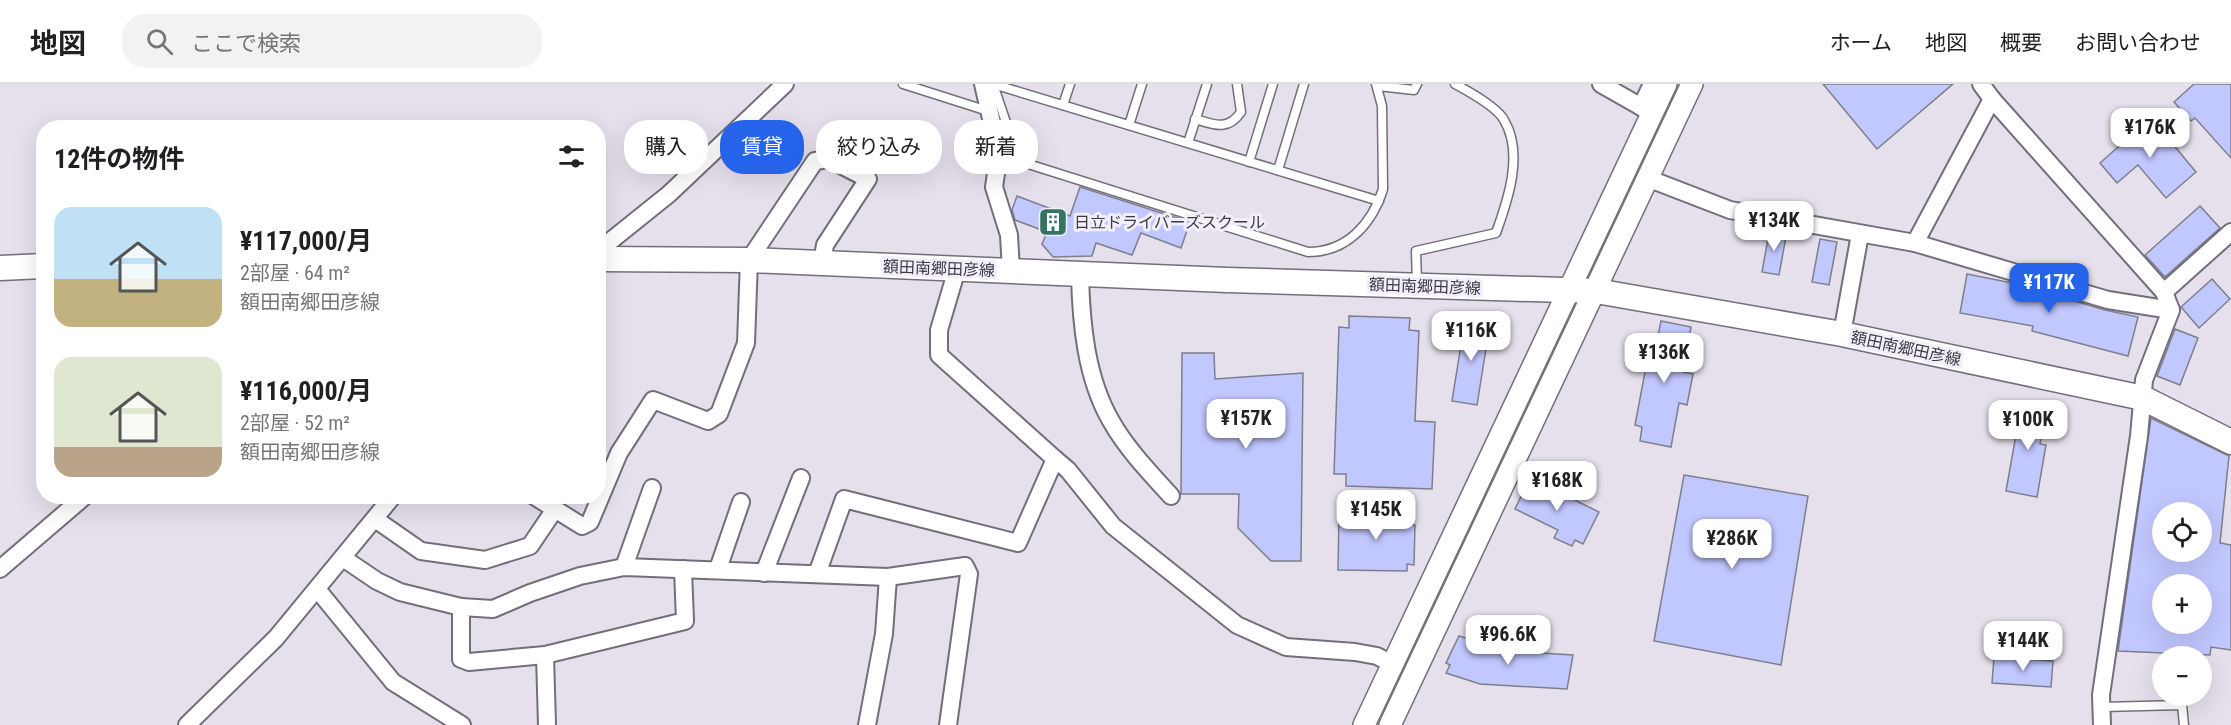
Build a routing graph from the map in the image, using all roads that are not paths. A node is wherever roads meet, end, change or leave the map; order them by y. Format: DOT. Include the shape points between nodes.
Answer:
graph roads {
  1 [pos="785,84"];
  2 [pos="903,84"];
  3 [pos="983,84"];
  4 [pos="993,84"];
  5 [pos="1070,84"];
  6 [pos="1142,84"];
  7 [pos="1207,84"];
  8 [pos="1237,84"];
  9 [pos="1273,84"];
  10 [pos="1304,84"];
  11 [pos="1417,84"];
  12 [pos="1455,84"];
  13 [pos="1601,84"];
  14 [pos="1652,84"];
  15 [pos="1666,84"];
  16 [pos="1692,84"];
  17 [pos="1981,84"];
  18 [pos="1377,85"];
  19 [pos="1992,99"];
  20 [pos="1063,105"];
  21 [pos="1647,110"];
  22 [pos="991,112"];
  23 [pos="1195,119"];
  24 [pos="1129,125"];
  25 [pos="1188,143"];
  26 [pos="1249,162"];
  27 [pos="1278,170"];
  28 [pos="1647,178"];
  29 [pos="1379,201"];
  30 [pos="2231,232"];
  31 [pos="1860,234"];
  32 [pos="1915,243"];
  33 [pos="606,245"];
  34 [pos="606,259"];
  35 [pos="749,260"];
  36 [pos="822,263"];
  37 [pos="36,266"];
  38 [pos="0,268"];
  39 [pos="957,268"];
  40 [pos="1011,271"];
  41 [pos="1080,274"];
  42 [pos="1417,286"];
  43 [pos="1568,291"];
  44 [pos="1596,291"];
  45 [pos="2164,292"];
  46 [pos="2171,310"];
  47 [pos="1842,334"];
  48 [pos="2143,398"];
  49 [pos="2231,442"];
  50 [pos="1056,459"];
  51 [pos="801,478"];
  52 [pos="606,484"];
  53 [pos="652,488"];
  54 [pos="1171,496"];
  55 [pos="741,502"];
  56 [pos="76,504"];
  57 [pos="387,504"];
  58 [pos="547,504"];
  59 [pos="598,504"];
  60 [pos="555,509"];
  61 [pos="375,519"];
  62 [pos="343,558"];
  63 [pos="624,567"];
  64 [pos="0,569"];
  65 [pos="683,569"];
  66 [pos="718,569"];
  67 [pos="764,573"];
  68 [pos="818,574"];
  69 [pos="888,577"];
  70 [pos="317,589"];
  71 [pos="461,607"];
  72 [pos="545,655"];
  73 [pos="1392,664"];
  74 [pos="2102,707"];
  75 [pos="187,725"];
  76 [pos="462,725"];
  77 [pos="547,725"];
  78 [pos="867,725"];
  79 [pos="948,725"];
  80 [pos="1364,725"];
  81 [pos="1390,725"];
  82 [pos="2102,725"];
  83 [pos="2184,725"];
  1 -- 33 [label="street" via="669,194"];
  2 -- 22 [label="lane"];
  3 -- 22 [label="street"];
  4 -- 20 [label="lane"];
  4 -- 29 [label="lane" via="1014,146 1028,165 1308,252 1326,252 1351,240"];
  5 -- 20 [label="lane"];
  6 -- 24 [label="lane"];
  7 -- 23 [label="lane"];
  8 -- 23 [label="lane" via="1242,101 1234,122 1218,126"];
  9 -- 26 [label="lane"];
  10 -- 27 [label="lane"];
  11 -- 18 [label="lane" via="1414,90"];
  12 -- 42 [label="lane" via="1504,119 1514,152 1508,201 1496,233 1416,251"];
  13 -- 21 [label="street"];
  14 -- 21 [label="street"];
  15 -- 21 [label="street"];
  16 -- 28 [label="street"];
  17 -- 19 [label="street"];
  18 -- 29 [label="lane" via="1382,106 1383,189"];
  19 -- 32 [label="street"];
  19 -- 45 [label="street"];
  20 -- 24 [label="lane"];
  21 -- 43 [label="street"];
  22 -- 40 [label="street" via="999,153 994,187 1009,236"];
  23 -- 25 [label="lane"];
  24 -- 25 [label="lane"];
  25 -- 26 [label="lane"];
  26 -- 27 [label="lane"];
  27 -- 29 [label="lane"];
  28 -- 31 [label="street" via="1730,210"];
  28 -- 44 [label="street"];
  30 -- 45 [label="street"];
  31 -- 32 [label="street"];
  31 -- 47 [label="street"];
  32 -- 46 [label="street" via="2108,300"];
  34 -- 35 [label="main road, 額田南郷田彦線"];
  35 -- 36 [label="main road, 額田南郷田彦線"];
  35 -- 36 [label="street" via="815,161 829,159 868,179 825,245"];
  35 -- 52 [label="street" via="746,343 719,414 708,421 653,400 619,453"];
  36 -- 39 [label="main road, 額田南郷田彦線"];
  37 -- 38 [label="main road"];
  39 -- 40 [label="main road, 額田南郷田彦線"];
  39 -- 50 [label="street" via="939,330 939,355"];
  40 -- 41 [label="main road, 額田南郷田彦線"];
  41 -- 42 [label="main road, 額田南郷田彦線"];
  41 -- 54 [label="street" via="1080,318 1097,393 1111,422"];
  42 -- 43 [label="main road, 額田南郷田彦線"];
  43 -- 44 [label="main road, 額田南郷田彦線"];
  43 -- 73 [label="street"];
  44 -- 47 [label="main road, 額田南郷田彦線"];
  44 -- 81 [label="street"];
  45 -- 46 [label="street"];
  46 -- 48 [label="street" via="2144,380"];
  47 -- 48 [label="main road, 額田南郷田彦線"];
  48 -- 49 [label="main road, 額田南郷田彦線"];
  48 -- 74 [label="street"];
  50 -- 68 [label="street" via="1018,543 844,499"];
  50 -- 73 [label="street" via="1113,526 1237,624 1286,647 1355,652"];
  51 -- 67 [label="street"];
  53 -- 63 [label="street"];
  55 -- 66 [label="street"];
  56 -- 64 [label="street"];
  57 -- 61 [label="street"];
  58 -- 60 [label="street"];
  59 -- 60 [label="street" via="590,522 582,526"];
  60 -- 61 [label="street" via="530,546 485,560 421,551"];
  61 -- 62 [label="street"];
  62 -- 70 [label="street"];
  62 -- 71 [label="street" via="377,582 400,592"];
  63 -- 65 [label="street"];
  63 -- 71 [label="street" via="530,592 493,609"];
  65 -- 66 [label="street"];
  65 -- 72 [label="street" via="685,621"];
  66 -- 67 [label="street"];
  67 -- 68 [label="street"];
  68 -- 69 [label="street"];
  69 -- 78 [label="street" via="884,634"];
  69 -- 79 [label="street" via="965,566 969,574"];
  70 -- 75 [label="street" via="276,639"];
  70 -- 76 [label="street" via="393,681"];
  71 -- 72 [label="street" via="461,659 469,662"];
  72 -- 77 [label="street"];
  73 -- 80 [label="street"];
  74 -- 82 [label="street"];
  74 -- 83 [label="lane" via="2182,705"];
}
